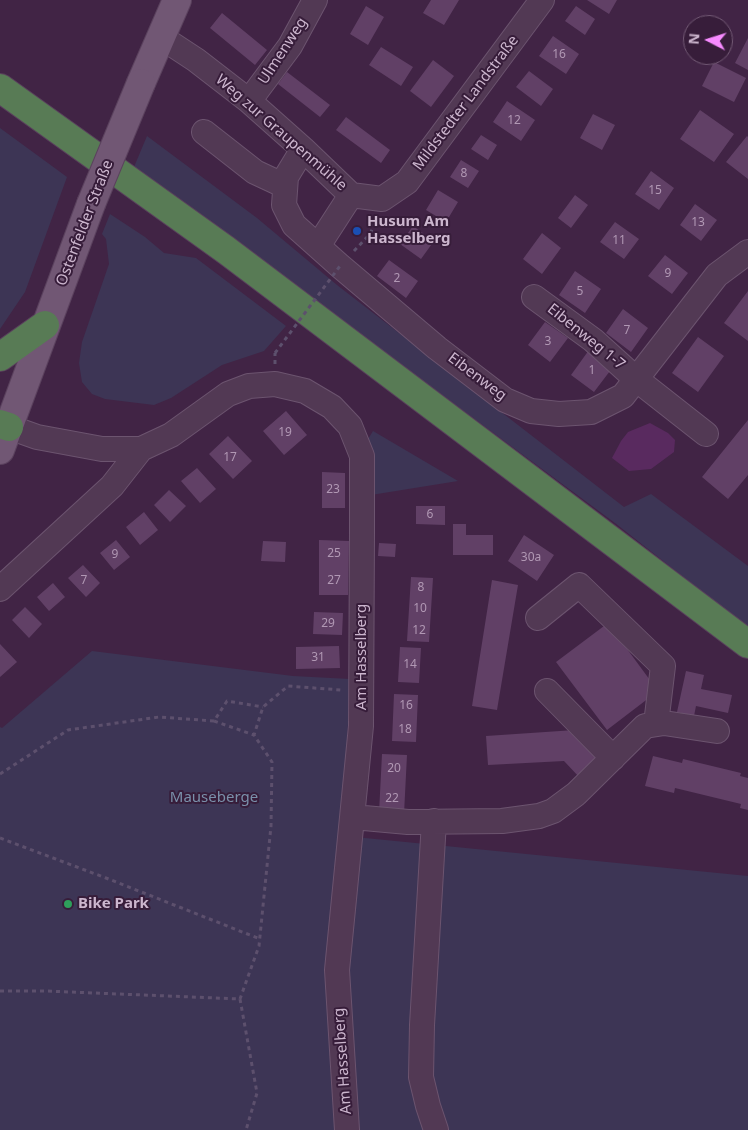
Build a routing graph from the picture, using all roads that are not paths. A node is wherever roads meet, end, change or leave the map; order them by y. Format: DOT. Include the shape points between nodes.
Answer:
graph roads {
  1 [pos="177,0"];
  2 [pos="315,0"];
  3 [pos="542,0"];
  4 [pos="161,36"];
  5 [pos="0,88"];
  6 [pos="249,101"];
  7 [pos="0,106"];
  8 [pos="36,115"];
  9 [pos="204,132"];
  10 [pos="303,149"];
  11 [pos="285,186"];
  12 [pos="351,195"];
  13 [pos="382,199"];
  14 [pos="318,246"];
  15 [pos="748,252"];
  16 [pos="534,297"];
  17 [pos="45,325"];
  18 [pos="0,357"];
  19 [pos="636,379"];
  20 [pos="3,434"];
  21 [pos="706,434"];
  22 [pos="141,449"];
  23 [pos="0,589"];
  24 [pos="538,618"];
  25 [pos="748,644"];
  26 [pos="547,691"];
  27 [pos="656,724"];
  28 [pos="717,732"];
  29 [pos="613,758"];
  30 [pos="353,817"];
  31 [pos="434,821"];
  32 [pos="348,1130"];
  33 [pos="436,1130"];
  1 -- 4 [label="main road, Ostenfelder Straße"];
  2 -- 6 [label="street, Ulmenweg" via="290,46"];
  3 -- 13 [label="street, Mildstedter Landstraße" via="406,182"];
  4 -- 6 [label="street, Weg zur Graupenmühle"];
  4 -- 17 [label="main road, Ostenfelder Straße, bridge"];
  5 -- 8 [label="highway"];
  6 -- 10 [label="street, Weg zur Graupenmühle"];
  7 -- 8 [label="highway"];
  8 -- 25 [label="highway" via="226,250"];
  9 -- 11 [label="street" via="255,172"];
  10 -- 11 [label="street, Eibenweg" via="286,177"];
  10 -- 12 [label="street, Weg zur Graupenmühle"];
  11 -- 14 [label="street, Eibenweg" via="284,205 294,225"];
  12 -- 13 [label="street, Weg zur Graupenmühle"];
  12 -- 14 [label="street"];
  14 -- 19 [label="street, Eibenweg" via="345,260 438,348 505,400 531,411 559,414 591,412 623,396"];
  15 -- 19 [label="street, Eibenweg" via="717,275"];
  16 -- 19 [label="street, Eibenweg 1-7" via="593,340"];
  17 -- 18 [label="highway"];
  17 -- 20 [label="main road, Ostenfelder Straße"];
  19 -- 21 [label="street, Eibenweg 1-7"];
  20 -- 22 [label="street, Am Hasselberg" via="102,449"];
  22 -- 23 [label="street, Am Hasselberg" via="112,486"];
  22 -- 30 [label="street, Am Hasselberg" via="171,435 228,394 249,386 275,384 305,391 332,407 350,426 362,456 361,726"];
  24 -- 27 [label="street" via="579,585 663,666"];
  26 -- 29 [label="street"];
  27 -- 28 [label="street" via="664,722"];
  27 -- 29 [label="street" via="645,726"];
  29 -- 31 [label="street" via="576,794 553,811 539,816 502,821"];
  30 -- 31 [label="street"];
  30 -- 32 [label="street, Am Hasselberg" via="337,970"];
  31 -- 33 [label="street" via="421,1077"];
}
